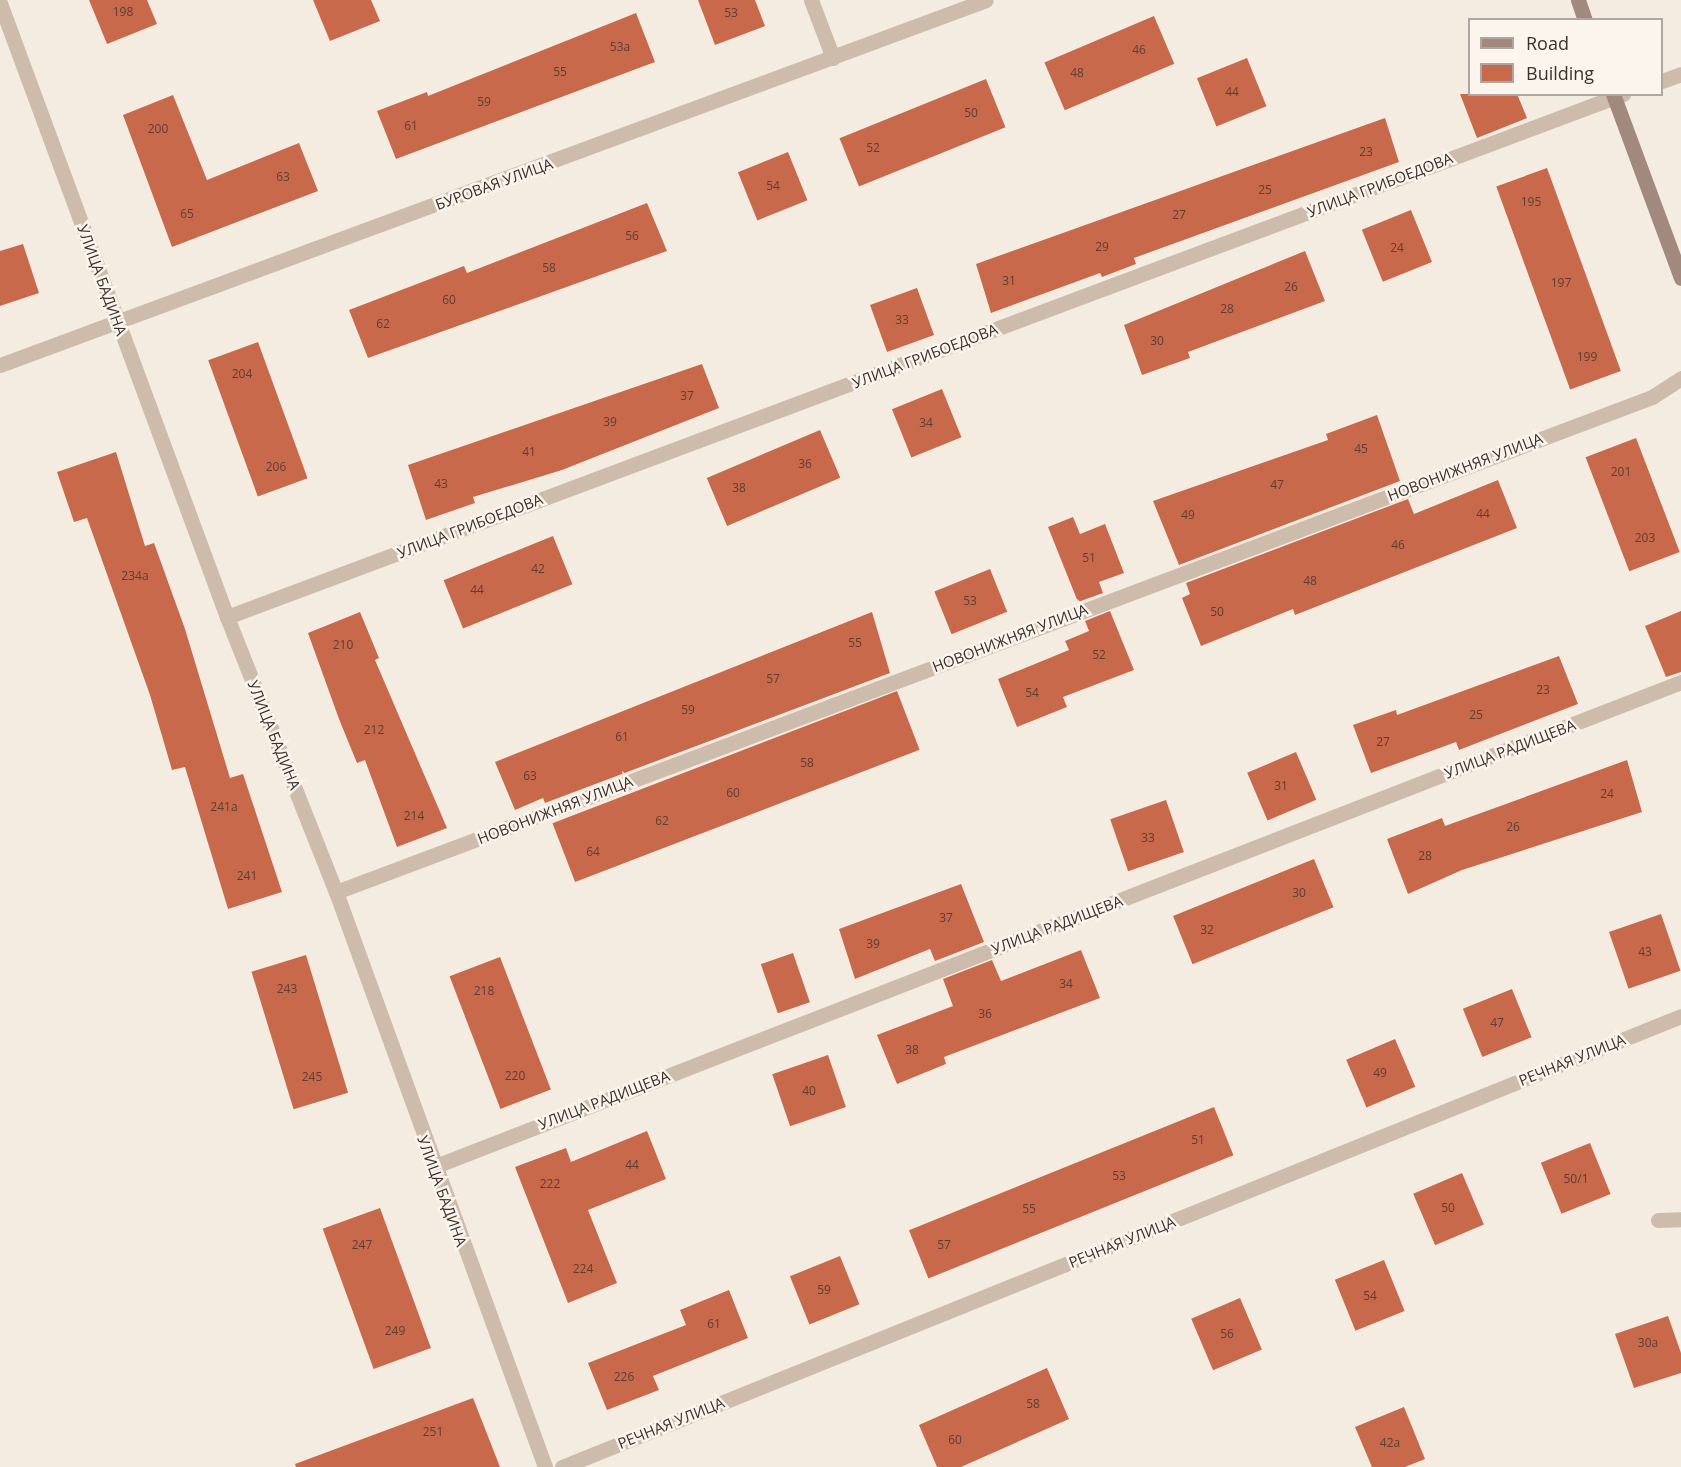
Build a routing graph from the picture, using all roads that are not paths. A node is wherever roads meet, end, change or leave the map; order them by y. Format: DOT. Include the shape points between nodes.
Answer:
graph roads {
  1 [pos="811,0"];
  2 [pos="986,0"];
  3 [pos="1578,0"];
  4 [pos="0,3"];
  5 [pos="1584,18"];
  6 [pos="833,58"];
  7 [pos="1681,74"];
  8 [pos="1663,81"];
  9 [pos="1617,96"];
  10 [pos="1681,278"];
  11 [pos="118,324"];
  12 [pos="0,365"];
  13 [pos="1681,378"];
  14 [pos="227,618"];
  15 [pos="1681,682"];
  16 [pos="336,892"];
  17 [pos="1681,1016"];
  18 [pos="433,1167"];
  19 [pos="1681,1219"];
  20 [pos="1658,1220"];
  21 [pos="545,1467"];
  22 [pos="562,1467"];
  1 -- 6 [label="street"];
  2 -- 6 [label="street, БУРОВАЯ УЛИЦА"];
  3 -- 5 [label="main road"];
  4 -- 11 [label="street, УЛИЦА БАДИНА"];
  6 -- 11 [label="street, БУРОВАЯ УЛИЦА"];
  7 -- 8 [label="street"];
  9 -- 10 [label="main road"];
  9 -- 14 [label="street, УЛИЦА ГРИБОЕДОВА"];
  11 -- 12 [label="street, БУРОВАЯ УЛИЦА"];
  11 -- 14 [label="street, УЛИЦА БАДИНА"];
  13 -- 16 [label="street, НОВОНИЖНЯЯ УЛИЦА" via="1652,397"];
  14 -- 16 [label="street, УЛИЦА БАДИНА"];
  15 -- 18 [label="street, УЛИЦА РАДИЩЕВА"];
  16 -- 18 [label="street, УЛИЦА БАДИНА"];
  17 -- 22 [label="street, РЕЧНАЯ УЛИЦА"];
  18 -- 21 [label="street, УЛИЦА БАДИНА"];
  19 -- 20 [label="street"];
}
